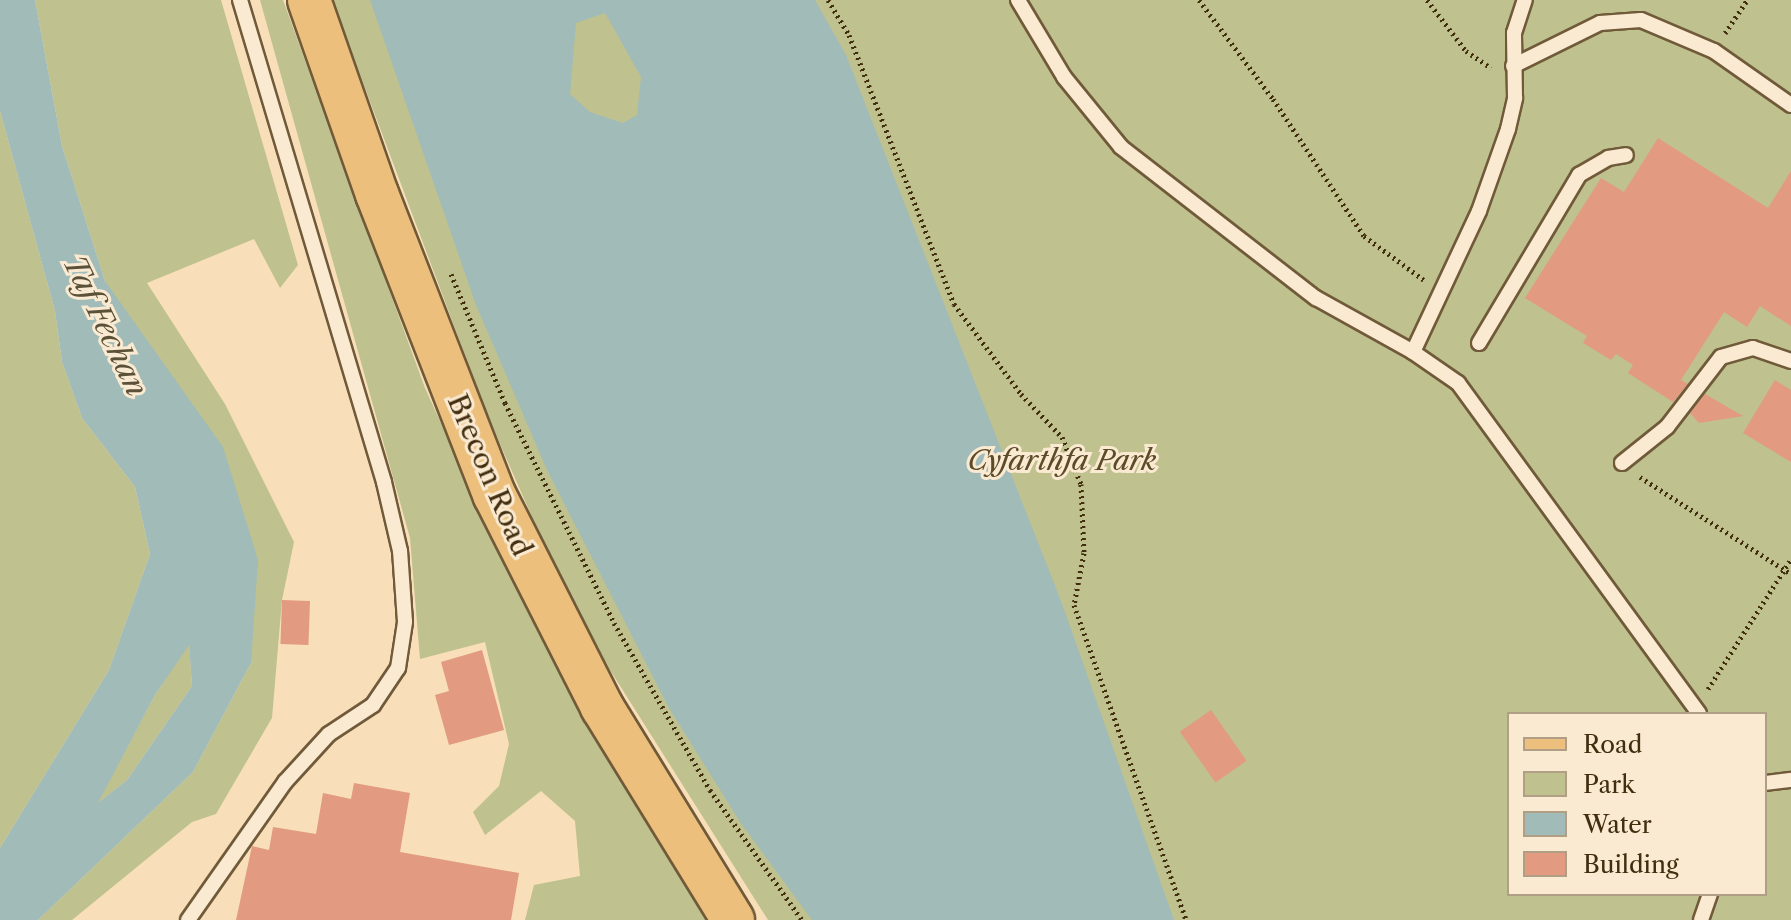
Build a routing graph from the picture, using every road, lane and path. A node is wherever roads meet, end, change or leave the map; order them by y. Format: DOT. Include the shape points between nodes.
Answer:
graph roads {
  1 [pos="240,0"];
  2 [pos="309,0"];
  3 [pos="828,0"];
  4 [pos="1018,0"];
  5 [pos="1199,0"];
  6 [pos="1427,0"];
  7 [pos="1525,0"];
  8 [pos="1747,0"];
  9 [pos="1714,51"];
  10 [pos="1513,66"];
  11 [pos="1494,69"];
  12 [pos="1791,105"];
  13 [pos="1626,155"];
  14 [pos="447,264"];
  15 [pos="1432,286"];
  16 [pos="1479,343"];
  17 [pos="1413,352"];
  18 [pos="1791,361"];
  19 [pos="1622,463"];
  20 [pos="1791,559"];
  21 [pos="1784,569"];
  22 [pos="1791,574"];
  23 [pos="1696,708"];
  24 [pos="1791,780"];
  25 [pos="1767,783"];
  26 [pos="1709,896"];
  27 [pos="188,920"];
  28 [pos="733,920"];
  29 [pos="802,920"];
  30 [pos="1186,920"];
  31 [pos="1701,920"];
  1 -- 27 [label="lane" via="384,482 400,551 405,622 398,668 373,705 329,734 285,782"];
  2 -- 28 [label="main road, Brecon Road" via="377,194 495,496 602,707"];
  3 -- 30 [label="path" via="849,35 954,304 1021,394 1062,437 1081,484 1084,553 1074,605"];
  4 -- 17 [label="lane" via="1064,77 1121,147 1316,298"];
  5 -- 15 [label="path" via="1364,236"];
  6 -- 11 [label="path" via="1466,51"];
  7 -- 10 [label="lane" via="1514,33"];
  8 -- 9 [label="path"];
  9 -- 10 [label="lane" via="1641,20 1600,23"];
  9 -- 12 [label="lane"];
  10 -- 17 [label="lane" via="1515,98 1503,142 1444,293"];
  13 -- 16 [label="lane" via="1608,158 1579,175"];
  14 -- 29 [label="path" via="505,403 614,623 710,790"];
  17 -- 23 [label="lane" via="1458,383"];
  18 -- 19 [label="lane" via="1753,348 1721,357 1667,427"];
  19 -- 21 [label="path"];
  20 -- 21 [label="path"];
  21 -- 22 [label="path"];
  21 -- 23 [label="path"];
  24 -- 25 [label="lane"];
  26 -- 31 [label="lane"];
}
